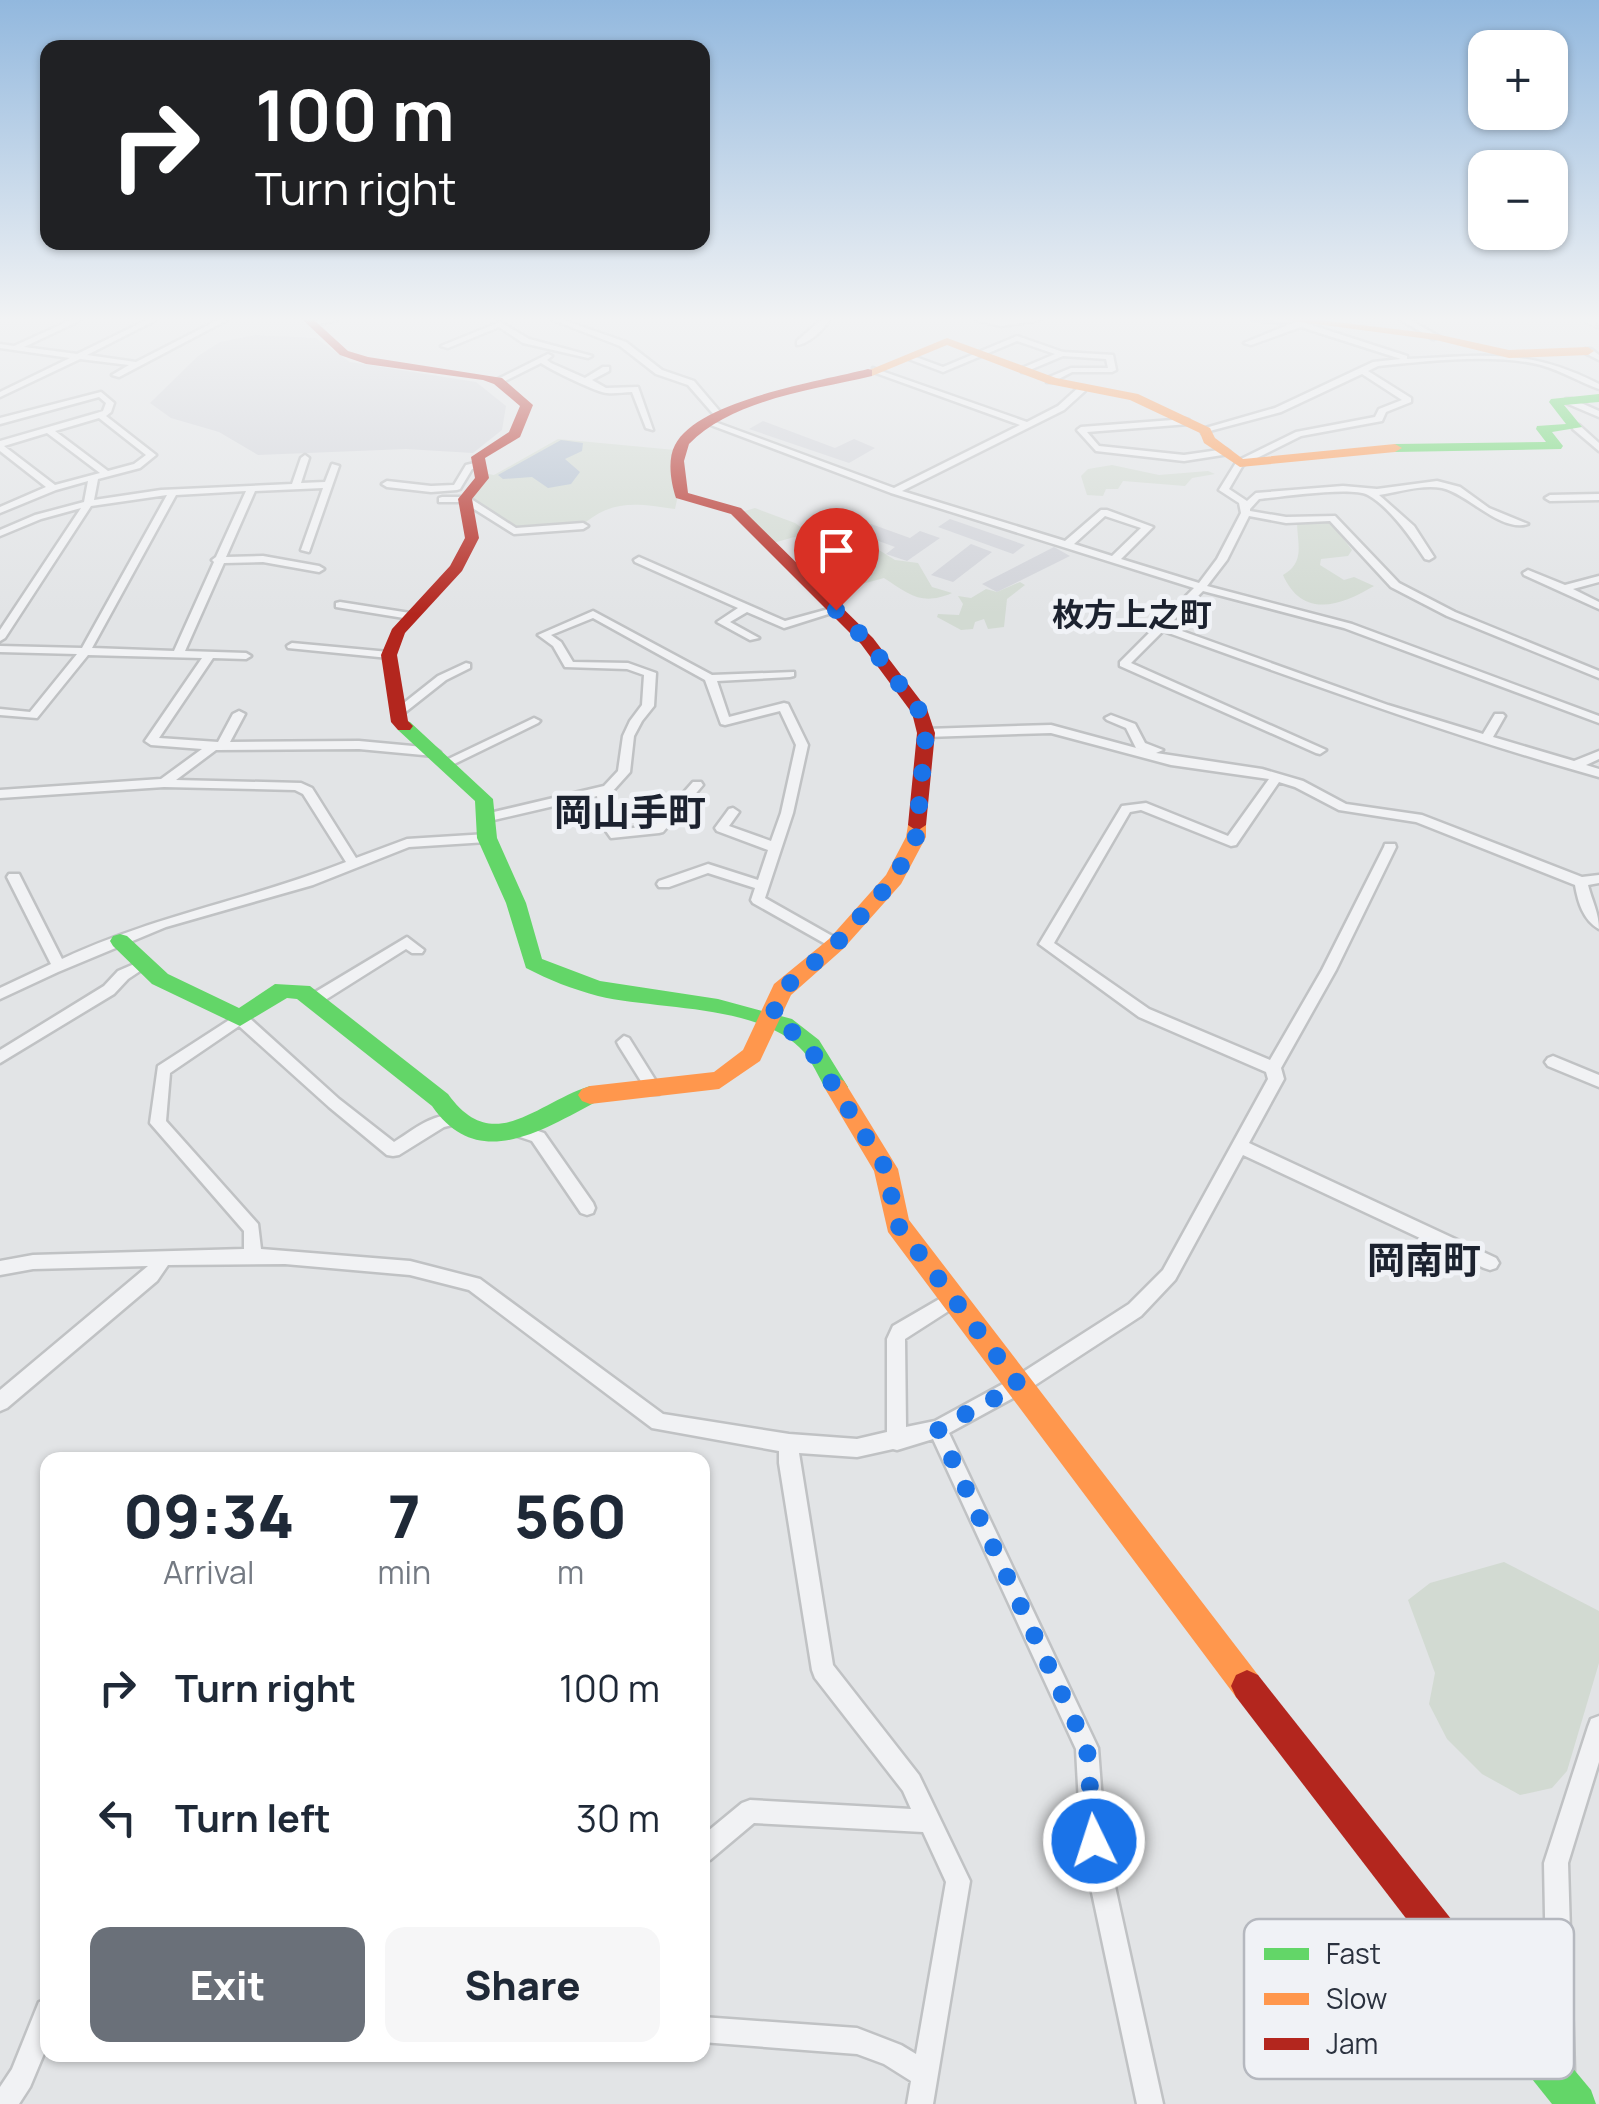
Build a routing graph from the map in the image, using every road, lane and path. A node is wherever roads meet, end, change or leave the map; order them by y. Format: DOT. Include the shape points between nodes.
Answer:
graph roads {
  1 [pos="89,418"];
  2 [pos="104,418"];
  3 [pos="521,418"];
  4 [pos="646,418"];
  5 [pos="1009,418"];
  6 [pos="1041,418"];
  7 [pos="1177,418"];
  8 [pos="1238,418"];
  9 [pos="1379,418"];
  10 [pos="1569,418"];
  11 [pos="714,419"];
  12 [pos="1028,425"];
  13 [pos="1195,427"];
  14 [pos="1576,427"];
  15 [pos="650,428"];
  16 [pos="48,430"];
  17 [pos="0,446"];
  18 [pos="1599,448"];
  19 [pos="1233,457"];
  20 [pos="305,458"];
  21 [pos="479,465"];
  22 [pos="335,466"];
  23 [pos="107,474"];
  24 [pos="94,477"];
  25 [pos="387,484"];
  26 [pos="328,485"];
  27 [pos="294,487"];
  28 [pos="53,488"];
  29 [pos="252,489"];
  30 [pos="894,491"];
  31 [pos="1368,491"];
  32 [pos="172,494"];
  33 [pos="1550,498"];
  34 [pos="1598,498"];
  35 [pos="454,499"];
  36 [pos="88,504"];
  37 [pos="2,507"];
  38 [pos="1245,510"];
  39 [pos="1523,524"];
  40 [pos="583,526"];
  41 [pos="0,533"];
  42 [pos="1067,546"];
  43 [pos="306,550"];
  44 [pos="1429,557"];
  45 [pos="217,560"];
  46 [pos="639,560"];
  47 [pos="1114,560"];
  48 [pos="318,569"];
  49 [pos="1528,572"];
  50 [pos="1599,579"];
  51 [pos="1201,588"];
  52 [pos="1564,588"];
  53 [pos="340,605"];
  54 [pos="1599,606"];
  55 [pos="746,608"];
  56 [pos="836,610"];
  57 [pos="410,616"];
  58 [pos="1164,628"];
  59 [pos="0,638"];
  60 [pos="754,638"];
  61 [pos="292,646"];
  62 [pos="0,648"];
  63 [pos="85,652"];
  64 [pos="178,655"];
  65 [pos="389,655"];
  66 [pos="209,656"];
  67 [pos="246,656"];
  68 [pos="673,659"];
  69 [pos="466,666"];
  70 [pos="650,673"];
  71 [pos="790,674"];
  72 [pos="1599,675"];
  73 [pos="710,678"];
  74 [pos="0,712"];
  75 [pos="398,712"];
  76 [pos="240,714"];
  77 [pos="1499,716"];
  78 [pos="1111,718"];
  79 [pos="1599,720"];
  80 [pos="534,721"];
  81 [pos="926,733"];
  82 [pos="1484,740"];
  83 [pos="218,746"];
  84 [pos="1320,750"];
  85 [pos="1599,754"];
  86 [pos="440,757"];
  87 [pos="1171,761"];
  88 [pos="1574,766"];
  89 [pos="1599,773"];
  90 [pos="1276,777"];
  91 [pos="164,783"];
  92 [pos="697,786"];
  93 [pos="602,790"];
  94 [pos="0,794"];
  95 [pos="733,812"];
  96 [pos="486,828"];
  97 [pos="774,846"];
  98 [pos="1390,847"];
  99 [pos="352,863"];
  100 [pos="14,877"];
  101 [pos="1599,879"];
  102 [pos="1581,882"];
  103 [pos="664,884"];
  104 [pos="763,886"];
  105 [pos="1599,924"];
  106 [pos="120,941"];
  107 [pos="407,943"];
  108 [pos="836,944"];
  109 [pos="139,966"];
  110 [pos="60,968"];
  111 [pos="0,994"];
  112 [pos="317,998"];
  113 [pos="772,1017"];
  114 [pos="240,1018"];
  115 [pos="624,1042"];
  116 [pos="0,1057"];
  117 [pos="1554,1062"];
  118 [pos="1272,1068"];
  119 [pos="1599,1080"];
  120 [pos="654,1090"];
  121 [pos="450,1120"];
  122 [pos="517,1130"];
  123 [pos="1240,1146"];
  124 [pos="587,1208"];
  125 [pos="253,1256"];
  126 [pos="163,1258"];
  127 [pos="1490,1263"];
  128 [pos="0,1268"];
  129 [pos="956,1298"];
  130 [pos="1019,1385"];
  131 [pos="0,1402"];
  132 [pos="938,1429"];
  133 [pos="898,1442"];
  134 [pos="789,1443"];
  135 [pos="1599,1727"];
  136 [pos="930,1821"];
  137 [pos="710,1845"];
  138 [pos="1427,1919"];
  139 [pos="1559,1919"];
  140 [pos="40,2030"];
  141 [pos="710,2030"];
  142 [pos="925,2075"];
  143 [pos="4,2104"];
  144 [pos="920,2104"];
  145 [pos="1150,2104"];
  1 -- 16 [label="street"];
  2 -- 23 [label="street" via="152,455"];
  3 -- 21 [label="street" via="514,434 478,456"];
  4 -- 15 [label="street"];
  5 -- 12 [label="street"];
  6 -- 12 [label="street"];
  7 -- 13 [label="street"];
  8 -- 13 [label="street"];
  9 -- 19 [label="street" via="1299,434"];
  10 -- 14 [label="street"];
  11 -- 30 [label="street"];
  11 -- 56 [label="street" via="678,447 682,494 736,511"];
  12 -- 30 [label="street"];
  13 -- 19 [label="street"];
  13 -- 19 [label="street" via="1081,430 1096,448"];
  14 -- 18 [label="street"];
  14 -- 19 [label="street" via="1542,429 1556,446"];
  16 -- 17 [label="street"];
  16 -- 23 [label="street"];
  17 -- 28 [label="street"];
  19 -- 38 [label="street" via="1224,490"];
  20 -- 27 [label="street"];
  21 -- 25 [label="street" via="445,491"];
  21 -- 35 [label="street" via="478,486"];
  22 -- 26 [label="street"];
  23 -- 24 [label="street"];
  24 -- 28 [label="street"];
  24 -- 36 [label="street"];
  26 -- 27 [label="street"];
  26 -- 43 [label="street"];
  27 -- 29 [label="street"];
  28 -- 37 [label="street"];
  29 -- 32 [label="street"];
  29 -- 45 [label="street"];
  30 -- 42 [label="street"];
  31 -- 38 [label="street" via="1256,496"];
  31 -- 39 [label="street" via="1457,488 1486,510"];
  31 -- 44 [label="street" via="1411,528"];
  32 -- 36 [label="street"];
  32 -- 63 [label="street"];
  33 -- 34 [label="street"];
  35 -- 40 [label="street" via="514,531 558,534"];
  35 -- 57 [label="street" via="472,538 457,568"];
  36 -- 41 [label="street"];
  36 -- 59 [label="street"];
  38 -- 51 [label="street"];
  38 -- 72 [label="street" via="1286,520 1332,518 1395,585"];
  42 -- 47 [label="street"];
  42 -- 47 [label="street" via="1104,512 1148,526"];
  45 -- 48 [label="street"];
  45 -- 64 [label="street"];
  46 -- 55 [label="street"];
  47 -- 51 [label="street"];
  49 -- 52 [label="street"];
  50 -- 52 [label="street"];
  51 -- 58 [label="street"];
  51 -- 79 [label="street" via="1348,626"];
  52 -- 54 [label="street"];
  53 -- 57 [label="street"];
  55 -- 56 [label="street" via="784,624"];
  55 -- 60 [label="street" via="722,622"];
  56 -- 81 [label="street" via="921,713"];
  57 -- 65 [label="street"];
  58 -- 82 [label="street"];
  58 -- 84 [label="street" via="1124,664"];
  61 -- 65 [label="street"];
  62 -- 63 [label="street"];
  63 -- 64 [label="street"];
  63 -- 74 [label="street" via="34,716"];
  64 -- 66 [label="street"];
  65 -- 75 [label="street"];
  66 -- 67 [label="street"];
  66 -- 83 [label="street" via="151,741"];
  68 -- 70 [label="street"];
  68 -- 70 [label="street" via="593,614 543,635 570,665"];
  68 -- 73 [label="street"];
  69 -- 75 [label="street"];
  70 -- 93 [label="street" via="648,706 632,722 624,772"];
  71 -- 73 [label="street"];
  73 -- 97 [label="street" via="725,722 784,706 802,744"];
  75 -- 86 [label="street" via="400,722"];
  76 -- 83 [label="street"];
  77 -- 82 [label="street"];
  78 -- 87 [label="street"];
  80 -- 86 [label="street"];
  81 -- 87 [label="street" via="1051,728"];
  81 -- 108 [label="street" via="916,837 894,879"];
  82 -- 88 [label="street"];
  83 -- 86 [label="street" via="359,745"];
  83 -- 91 [label="street"];
  85 -- 88 [label="street"];
  86 -- 96 [label="street" via="484,799"];
  87 -- 90 [label="street"];
  88 -- 89 [label="street"];
  90 -- 102 [label="street" via="1344,807 1418,818"];
  90 -- 118 [label="street" via="1231,842 1142,806 1126,810 1046,944 1144,1013"];
  91 -- 94 [label="street"];
  91 -- 99 [label="street" via="297,786 308,791"];
  92 -- 93 [label="street" via="659,829 616,835 607,824"];
  93 -- 96 [label="street"];
  95 -- 97 [label="street" via="721,828"];
  96 -- 99 [label="street" via="406,843"];
  96 -- 113 [label="street" via="533,963 556,978 624,995"];
  97 -- 104 [label="street"];
  98 -- 118 [label="street"];
  99 -- 106 [label="street"];
  100 -- 110 [label="street"];
  101 -- 102 [label="street"];
  102 -- 105 [label="street"];
  103 -- 104 [label="street" via="708,868"];
  104 -- 108 [label="street" via="758,900"];
  106 -- 109 [label="street"];
  106 -- 110 [label="street"];
  107 -- 112 [label="street"];
  108 -- 113 [label="street" via="782,990"];
  109 -- 114 [label="street"];
  109 -- 116 [label="street"];
  110 -- 111 [label="street"];
  112 -- 114 [label="street" via="282,989"];
  112 -- 121 [label="street" via="324,1011 440,1100"];
  113 -- 120 [label="street" via="752,1055 731,1073"];
  113 -- 129 [label="street" via="806,1042 886,1169 897,1224"];
  114 -- 121 [label="street" via="393,1150"];
  114 -- 125 [label="street" via="164,1070 158,1122 252,1229"];
  115 -- 120 [label="street"];
  117 -- 119 [label="street"];
  118 -- 123 [label="street" via="1276,1080"];
  120 -- 122 [label="street" via="597,1092"];
  121 -- 122 [label="street" via="478,1134"];
  122 -- 124 [label="street" via="538,1136"];
  123 -- 127 [label="street"];
  123 -- 130 [label="street" via="1169,1274 1135,1310"];
  125 -- 126 [label="street"];
  125 -- 134 [label="street" via="410,1268 474,1284 660,1422"];
  126 -- 128 [label="street"];
  126 -- 131 [label="street" via="151,1276"];
  129 -- 130 [label="street"];
  129 -- 133 [label="street" via="896,1339"];
  130 -- 132 [label="street"];
  130 -- 138 [label="street"];
  132 -- 133 [label="street"];
  132 -- 145 [label="street" via="1087,1748 1094,1841"];
  133 -- 134 [label="street" via="857,1448"];
  134 -- 136 [label="street" via="824,1670 911,1783"];
  135 -- 139 [label="street" via="1556,1863"];
  136 -- 137 [label="street" via="750,1811"];
  136 -- 142 [label="street" via="958,1881"];
  140 -- 143 [label="street"];
  141 -- 142 [label="street" via="858,2041"];
  142 -- 144 [label="street"];
}
